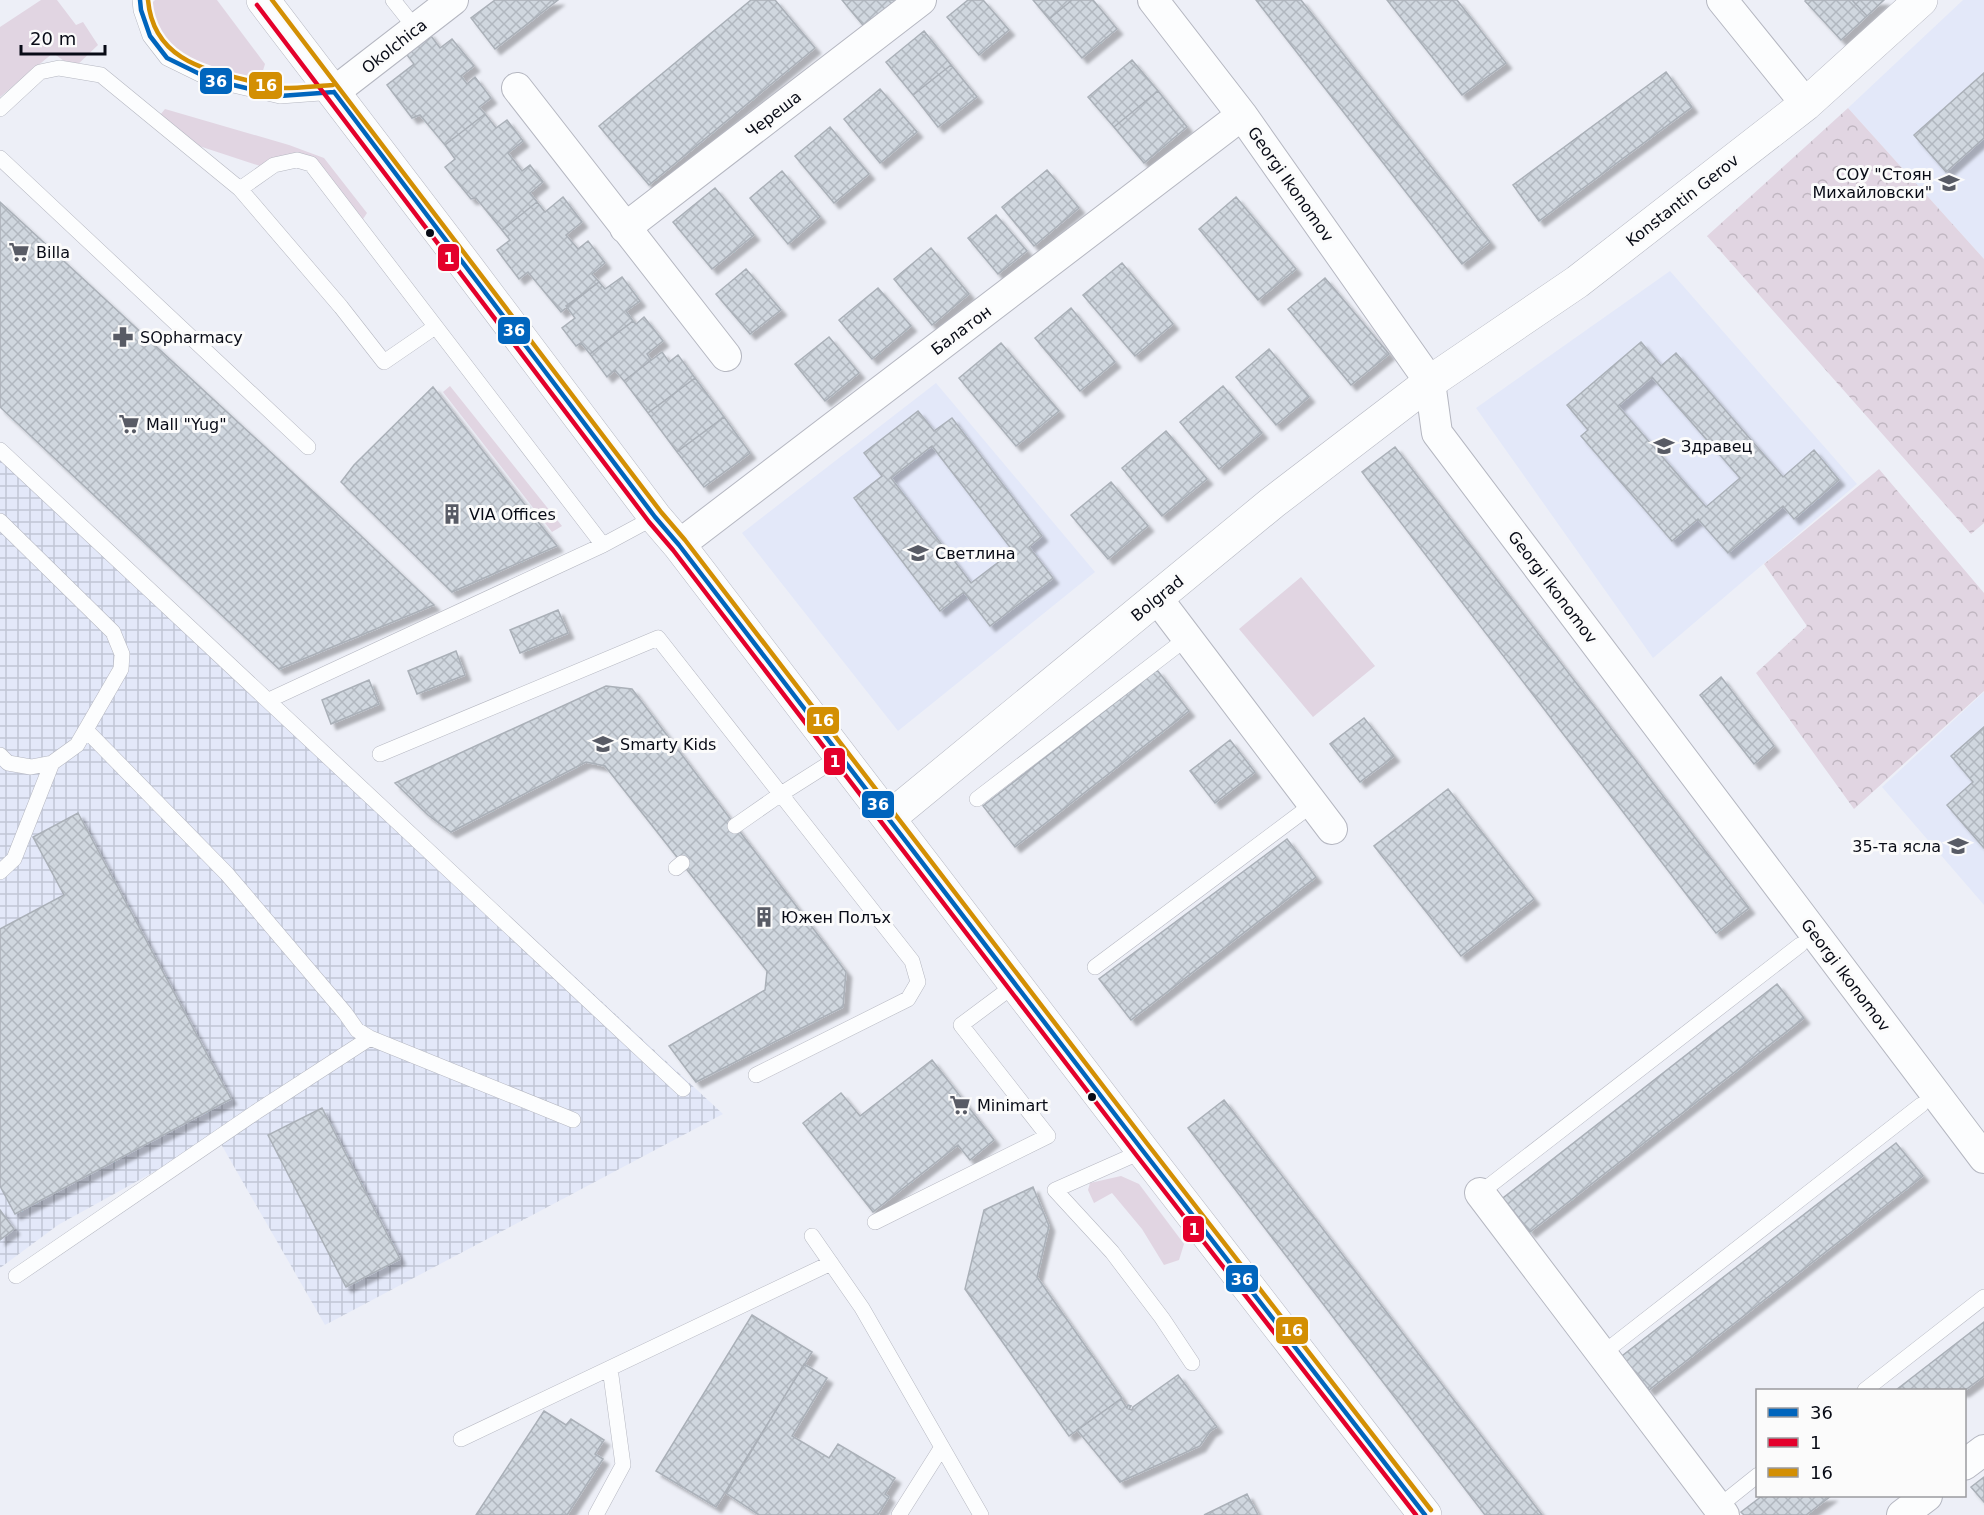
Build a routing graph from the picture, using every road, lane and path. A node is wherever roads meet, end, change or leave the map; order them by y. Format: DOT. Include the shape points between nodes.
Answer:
graph roads {
  1 [pos="141,0"];
  2 [pos="263,0"];
  3 [pos="393,0"];
  4 [pos="453,0"];
  5 [pos="921,0"];
  6 [pos="1153,0"];
  7 [pos="1722,0"];
  8 [pos="1921,0"];
  9 [pos="416,29"];
  10 [pos="516,88"];
  11 [pos="334,92"];
  12 [pos="1806,104"];
  13 [pos="0,109"];
  14 [pos="1242,115"];
  15 [pos="0,158"];
  16 [pos="240,189"];
  17 [pos="625,228"];
  18 [pos="435,327"];
  19 [pos="726,356"];
  20 [pos="1430,382"];
  21 [pos="308,447"];
  22 [pos="0,450"];
  23 [pos="655,517"];
  24 [pos="0,521"];
  25 [pos="603,544"];
  26 [pos="679,545"];
  27 [pos="1157,598"];
  28 [pos="1188,638"];
  29 [pos="269,700"];
  30 [pos="86,730"];
  31 [pos="380,754"];
  32 [pos="0,755"];
  33 [pos="841,756"];
  34 [pos="52,763"];
  35 [pos="781,794"];
  36 [pos="977,799"];
  37 [pos="1313,804"];
  38 [pos="889,818"];
  39 [pos="735,826"];
  40 [pos="1332,829"];
  41 [pos="0,872"];
  42 [pos="1800,945"];
  43 [pos="1095,967"];
  44 [pos="1016,984"];
  45 [pos="370,1038"];
  46 [pos="756,1075"];
  47 [pos="682,1089"];
  48 [pos="1921,1105"];
  49 [pos="573,1120"];
  50 [pos="1143,1151"];
  51 [pos="1984,1158"];
  52 [pos="1480,1193"];
  53 [pos="874,1222"];
  54 [pos="812,1236"];
  55 [pos="831,1263"];
  56 [pos="16,1276"];
  57 [pos="1984,1297"];
  58 [pos="1602,1354"];
  59 [pos="1192,1363"];
  60 [pos="610,1368"];
  61 [pos="1866,1389"];
  62 [pos="461,1439"];
  63 [pos="942,1447"];
  64 [pos="1984,1450"];
  65 [pos="1966,1464"];
  66 [pos="1756,1477"];
  67 [pos="1926,1497"];
  68 [pos="1721,1511"];
  69 [pos="596,1515"];
  70 [pos="899,1515"];
  71 [pos="981,1515"];
  72 [pos="1425,1515"];
  73 [pos="1902,1515"];
  1 -- 11 [label="lane" via="150,36 167,58 212,80 280,96"];
  2 -- 11 [label="street"];
  3 -- 9 [label="lane"];
  4 -- 9 [label="street, Okolchica"];
  5 -- 17 [label="street, Череша"];
  6 -- 14 [label="street, Georgi Ikonomov"];
  7 -- 12 [label="street"];
  8 -- 12 [label="street, Konstantin Gerov"];
  9 -- 11 [label="street, Okolchica"];
  10 -- 17 [label="street"];
  11 -- 23 [label="street"];
  12 -- 20 [label="street, Konstantin Gerov" via="1577,282"];
  13 -- 16 [label="lane" via="40,72 59,68 101,75"];
  14 -- 20 [label="street, Georgi Ikonomov"];
  14 -- 26 [label="street, Балатон"];
  15 -- 21 [label="lane"];
  16 -- 18 [label="lane" via="274,165 297,160 311,164"];
  16 -- 18 [label="lane" via="384,362"];
  17 -- 19 [label="street"];
  18 -- 25 [label="lane"];
  20 -- 27 [label="street, Bolgrad" via="1272,503"];
  20 -- 51 [label="street, Georgi Ikonomov" via="1437,433"];
  22 -- 29 [label="lane"];
  23 -- 25 [label="lane"];
  23 -- 26 [label="street"];
  24 -- 30 [label="lane" via="113,632 122,654 121,669"];
  25 -- 29 [label="lane"];
  26 -- 33 [label="street"];
  27 -- 28 [label="street"];
  27 -- 38 [label="street, Bolgrad"];
  28 -- 36 [label="lane"];
  28 -- 37 [label="street"];
  29 -- 47 [label="lane"];
  30 -- 34 [label="lane" via="77,745"];
  30 -- 45 [label="lane" via="228,874 357,1030"];
  31 -- 35 [label="lane" via="658,638"];
  32 -- 34 [label="lane" via="8,763 31,767"];
  33 -- 35 [label="lane"];
  33 -- 38 [label="street"];
  34 -- 41 [label="lane" via="14,859"];
  35 -- 39 [label="lane"];
  35 -- 46 [label="lane" via="912,961 918,982 908,999"];
  37 -- 40 [label="street"];
  37 -- 43 [label="lane"];
  38 -- 44 [label="street"];
  42 -- 52 [label="lane"];
  44 -- 50 [label="street"];
  44 -- 53 [label="lane" via="961,1025 1048,1136"];
  45 -- 49 [label="lane"];
  45 -- 56 [label="lane"];
  48 -- 58 [label="lane"];
  50 -- 59 [label="lane" via="1055,1190 1112,1252"];
  50 -- 72 [label="street"];
  52 -- 58 [label="street"];
  54 -- 55 [label="lane"];
  55 -- 60 [label="lane"];
  55 -- 63 [label="lane" via="862,1308"];
  57 -- 61 [label="lane"];
  58 -- 68 [label="street"];
  60 -- 62 [label="lane"];
  60 -- 69 [label="lane" via="623,1465"];
  63 -- 70 [label="lane"];
  63 -- 71 [label="lane"];
  64 -- 65 [label="street"];
  66 -- 68 [label="lane"];
  67 -- 73 [label="street"];
}
